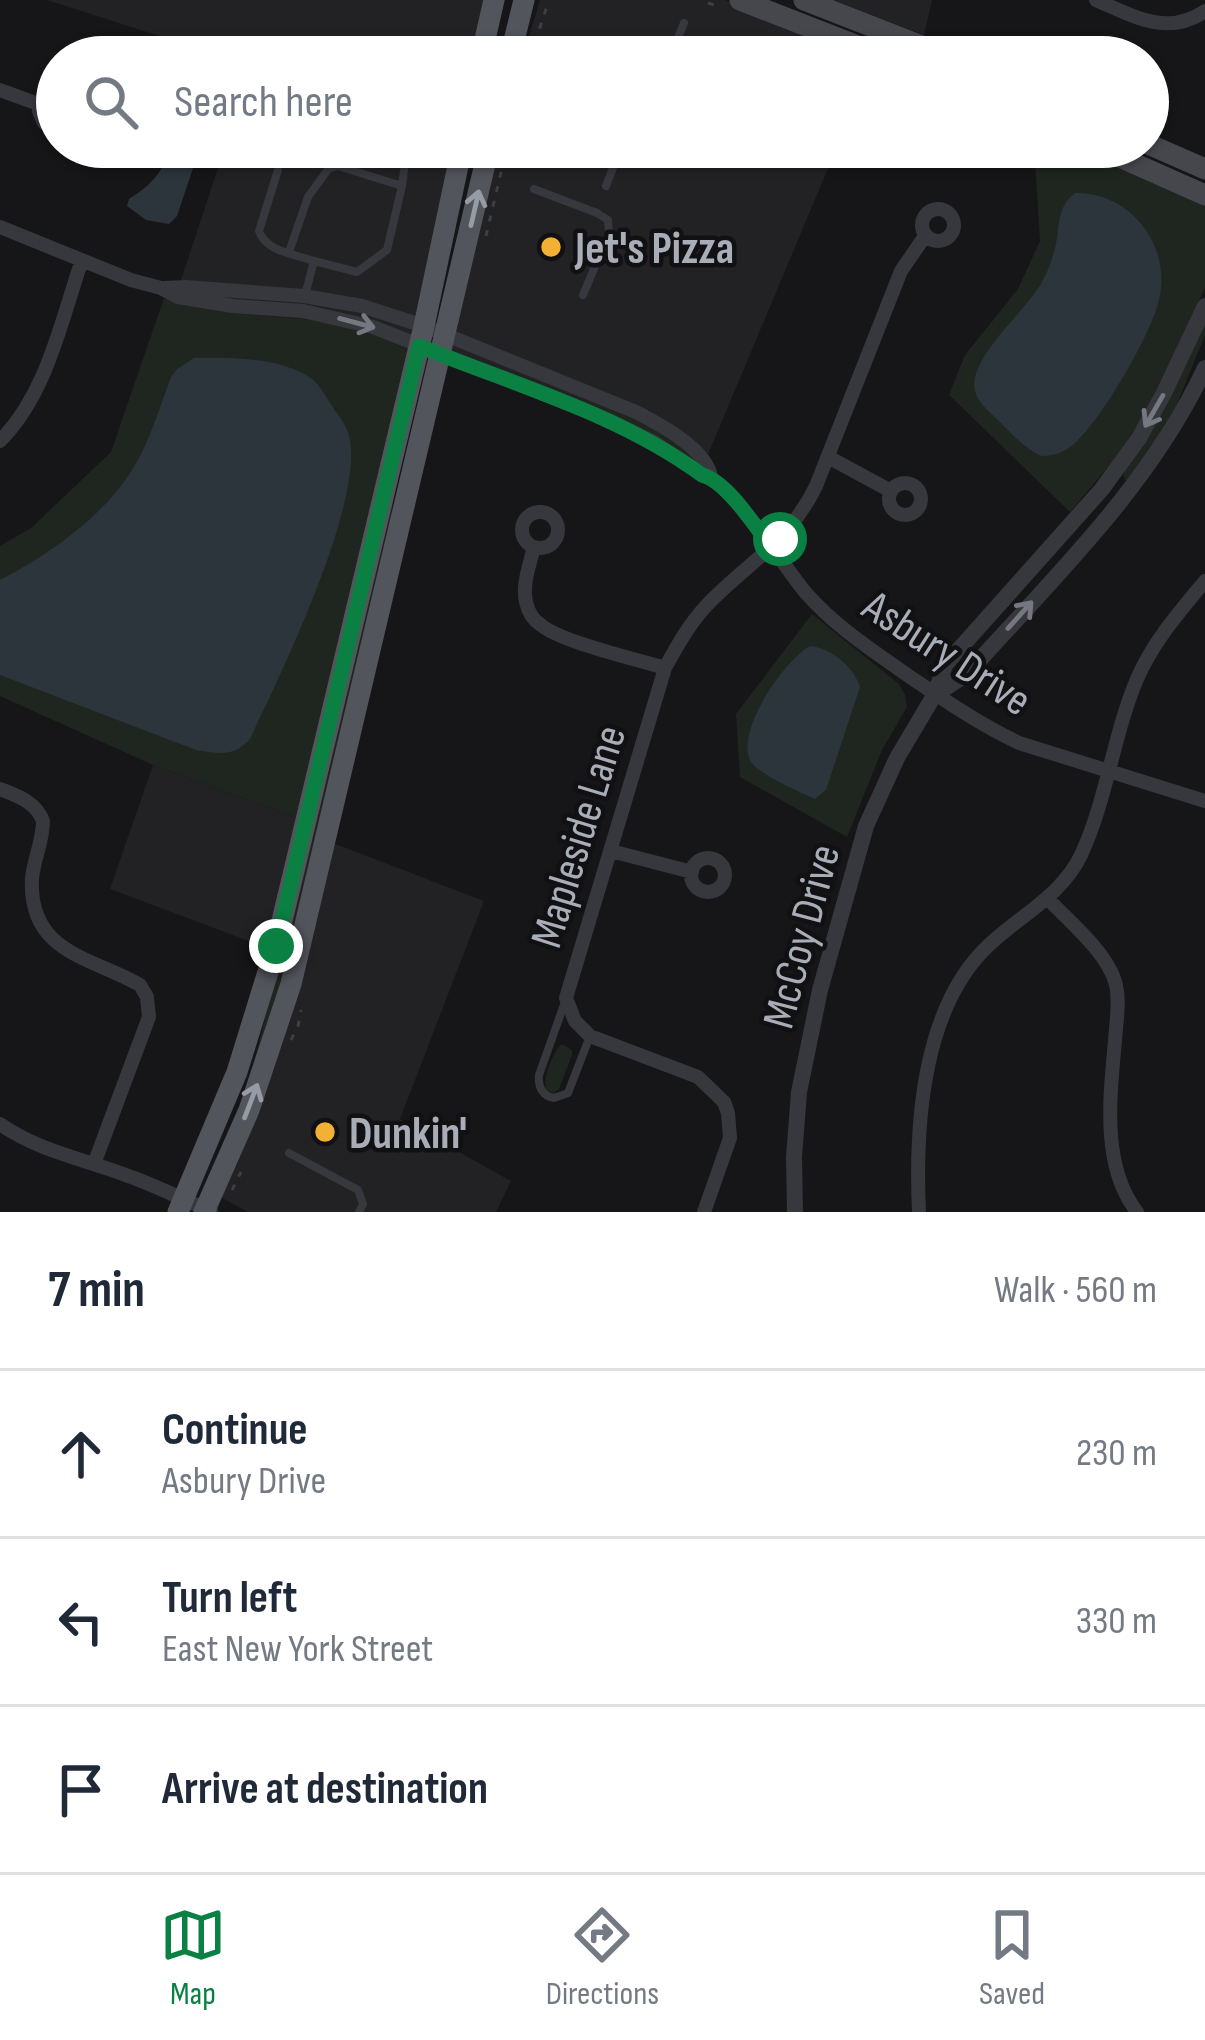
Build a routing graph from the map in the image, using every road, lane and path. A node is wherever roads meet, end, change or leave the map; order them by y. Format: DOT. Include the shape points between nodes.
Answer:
graph roads {
  1 [pos="494,0"];
  2 [pos="524,0"];
  3 [pos="549,0"];
  4 [pos="740,0"];
  5 [pos="804,0"];
  6 [pos="1096,0"];
  7 [pos="1205,11"];
  8 [pos="684,23"];
  9 [pos="486,36"];
  10 [pos="515,36"];
  11 [pos="537,36"];
  12 [pos="679,36"];
  13 [pos="832,36"];
  14 [pos="896,36"];
  15 [pos="0,90"];
  16 [pos="36,104"];
  17 [pos="1169,153"];
  18 [pos="329,168"];
  19 [pos="344,168"];
  20 [pos="404,168"];
  21 [pos="458,168"];
  22 [pos="483,168"];
  23 [pos="613,168"];
  24 [pos="1144,168"];
  25 [pos="1205,169"];
  26 [pos="278,170"];
  27 [pos="402,186"];
  28 [pos="606,186"];
  29 [pos="535,189"];
  30 [pos="1205,195"];
  31 [pos="0,227"];
  32 [pos="925,236"];
  33 [pos="289,252"];
  34 [pos="82,260"];
  35 [pos="314,261"];
  36 [pos="583,295"];
  37 [pos="304,303"];
  38 [pos="1205,306"];
  39 [pos="432,340"];
  40 [pos="1205,368"];
  41 [pos="0,441"];
  42 [pos="828,457"];
  43 [pos="891,491"];
  44 [pos="535,547"];
  45 [pos="772,548"];
  46 [pos="1205,581"];
  47 [pos="664,668"];
  48 [pos="935,694"];
  49 [pos="1108,772"];
  50 [pos="0,789"];
  51 [pos="1205,801"];
  52 [pos="611,851"];
  53 [pos="692,872"];
  54 [pos="1048,898"];
  55 [pos="566,998"];
  56 [pos="590,1036"];
  57 [pos="2,1129"];
  58 [pos="289,1153"];
  59 [pos="94,1164"];
  60 [pos="181,1206"];
  61 [pos="207,1211"];
  62 [pos="358,1212"];
  63 [pos="704,1212"];
  64 [pos="795,1212"];
  65 [pos="919,1212"];
  66 [pos="1137,1212"];
  1 -- 9 [label="main road"];
  2 -- 10 [label="main road"];
  3 -- 11 [label="path"];
  4 -- 13 [label="main road"];
  5 -- 14 [label="main road"];
  6 -- 7 [label="street" via="1166,25"];
  8 -- 12 [label="lane"];
  15 -- 16 [label="street"];
  17 -- 25 [label="main road"];
  18 -- 33 [label="lane" via="308,197"];
  19 -- 27 [label="lane"];
  20 -- 27 [label="lane"];
  21 -- 39 [label="main road"];
  39 -- 22 [label="main road, one-way"];
  23 -- 28 [label="lane"];
  24 -- 30 [label="main road"];
  26 -- 33 [label="lane" via="259,231 268,245"];
  27 -- 35 [label="lane" via="384,255 357,272"];
  29 -- 36 [label="lane" via="608,220"];
  31 -- 34 [label="street, Asbury Drive"];
  32 -- 42 [label="street, Mapleside Lane" via="901,271"];
  33 -- 35 [label="lane"];
  34 -- 37 [label="street, Asbury Drive" via="202,302"];
  34 -- 41 [label="street" via="37,390"];
  35 -- 37 [label="lane"];
  37 -- 39 [label="street, Asbury Drive"];
  38 -- 48 [label="street, McCoy Drive, one-way" via="1173,378 1102,490 945,665"];
  39 -- 45 [label="street, Asbury Drive" via="636,412 709,464 711,477"];
  39 -- 60 [label="main road" via="266,982"];
  61 -- 39 [label="main road, one-way" via="291,983"];
  48 -- 40 [label="street, McCoy Drive, one-way" via="967,674 1130,490"];
  42 -- 43 [label="street"];
  42 -- 45 [label="street, Mapleside Lane" via="804,511"];
  44 -- 47 [label="street" via="525,595 536,621"];
  45 -- 47 [label="street, Mapleside Lane" via="704,608"];
  45 -- 48 [label="street, Asbury Drive" via="837,625"];
  46 -- 49 [label="street" via="1144,664"];
  47 -- 52 [label="street, Mapleside Lane"];
  48 -- 49 [label="street, Asbury Drive" via="1019,743"];
  48 -- 64 [label="street, McCoy Drive" via="873,808 820,990 799,1093"];
  49 -- 51 [label="street, Asbury Drive"];
  49 -- 54 [label="street" via="1081,856"];
  50 -- 59 [label="street" via="32,804 43,821 32,885 50,937 140,986 150,1007"];
  52 -- 53 [label="street"];
  52 -- 55 [label="street, Mapleside Lane"];
  54 -- 65 [label="street" via="988,945 942,1018 924,1097"];
  54 -- 66 [label="street" via="1116,986 1114,1160"];
  55 -- 56 [label="street"];
  55 -- 56 [label="lane, Mapleside Lane" via="539,1075 543,1093 568,1093"];
  56 -- 63 [label="street" via="698,1077 724,1102 730,1138"];
  57 -- 59 [label="street"];
  58 -- 62 [label="lane" via="358,1190"];
  59 -- 60 [label="street"];
  60 -- 61 [label="street"];
}
